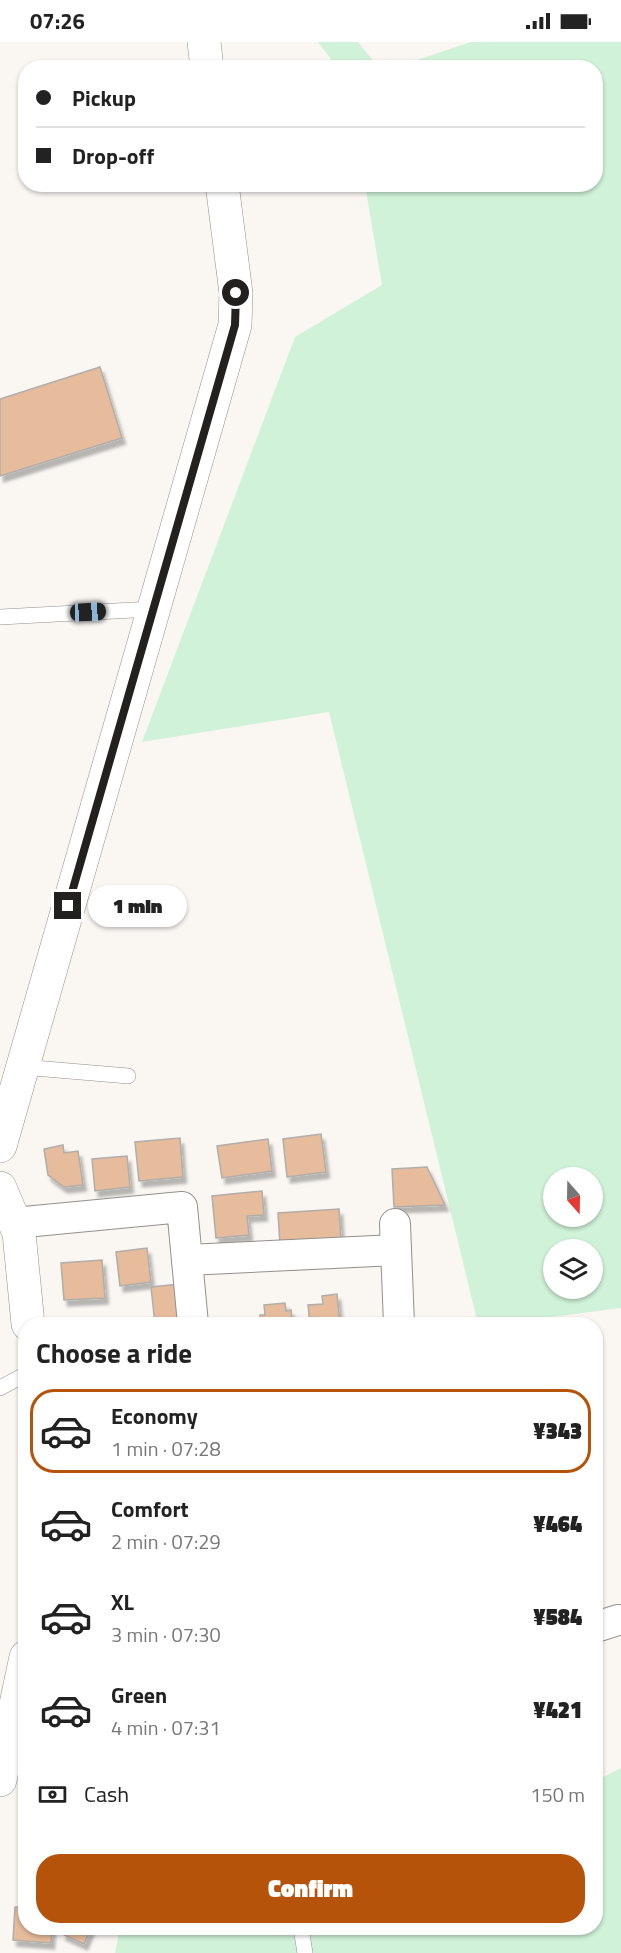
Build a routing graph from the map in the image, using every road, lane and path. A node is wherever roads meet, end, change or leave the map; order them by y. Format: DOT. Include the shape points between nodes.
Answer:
graph roads {
  1 [pos="204,42"];
  2 [pos="206,60"];
  3 [pos="223,192"];
  4 [pos="153,609"];
  5 [pos="0,617"];
  6 [pos="22,1067"];
  7 [pos="128,1076"];
  8 [pos="0,1146"];
  9 [pos="0,1188"];
  10 [pos="14,1223"];
  11 [pos="187,1260"];
  12 [pos="27,1317"];
  13 [pos="192,1317"];
  14 [pos="399,1317"];
  15 [pos="18,1378"];
  16 [pos="0,1388"];
  17 [pos="18,1709"];
  18 [pos="0,1780"];
  19 [pos="302,1935"];
  20 [pos="305,1953"];
  1 -- 2 [label="street"];
  3 -- 4 [label="street" via="236,293 235,325"];
  4 -- 5 [label="lane"];
  4 -- 6 [label="street"];
  6 -- 7 [label="lane"];
  6 -- 8 [label="street"];
  9 -- 10 [label="street"];
  10 -- 11 [label="street" via="182,1207"];
  10 -- 12 [label="street" via="19,1233"];
  11 -- 13 [label="street"];
  11 -- 14 [label="street" via="395,1237"];
  15 -- 16 [label="lane"];
  17 -- 18 [label="street"];
  19 -- 20 [label="lane"];
}
